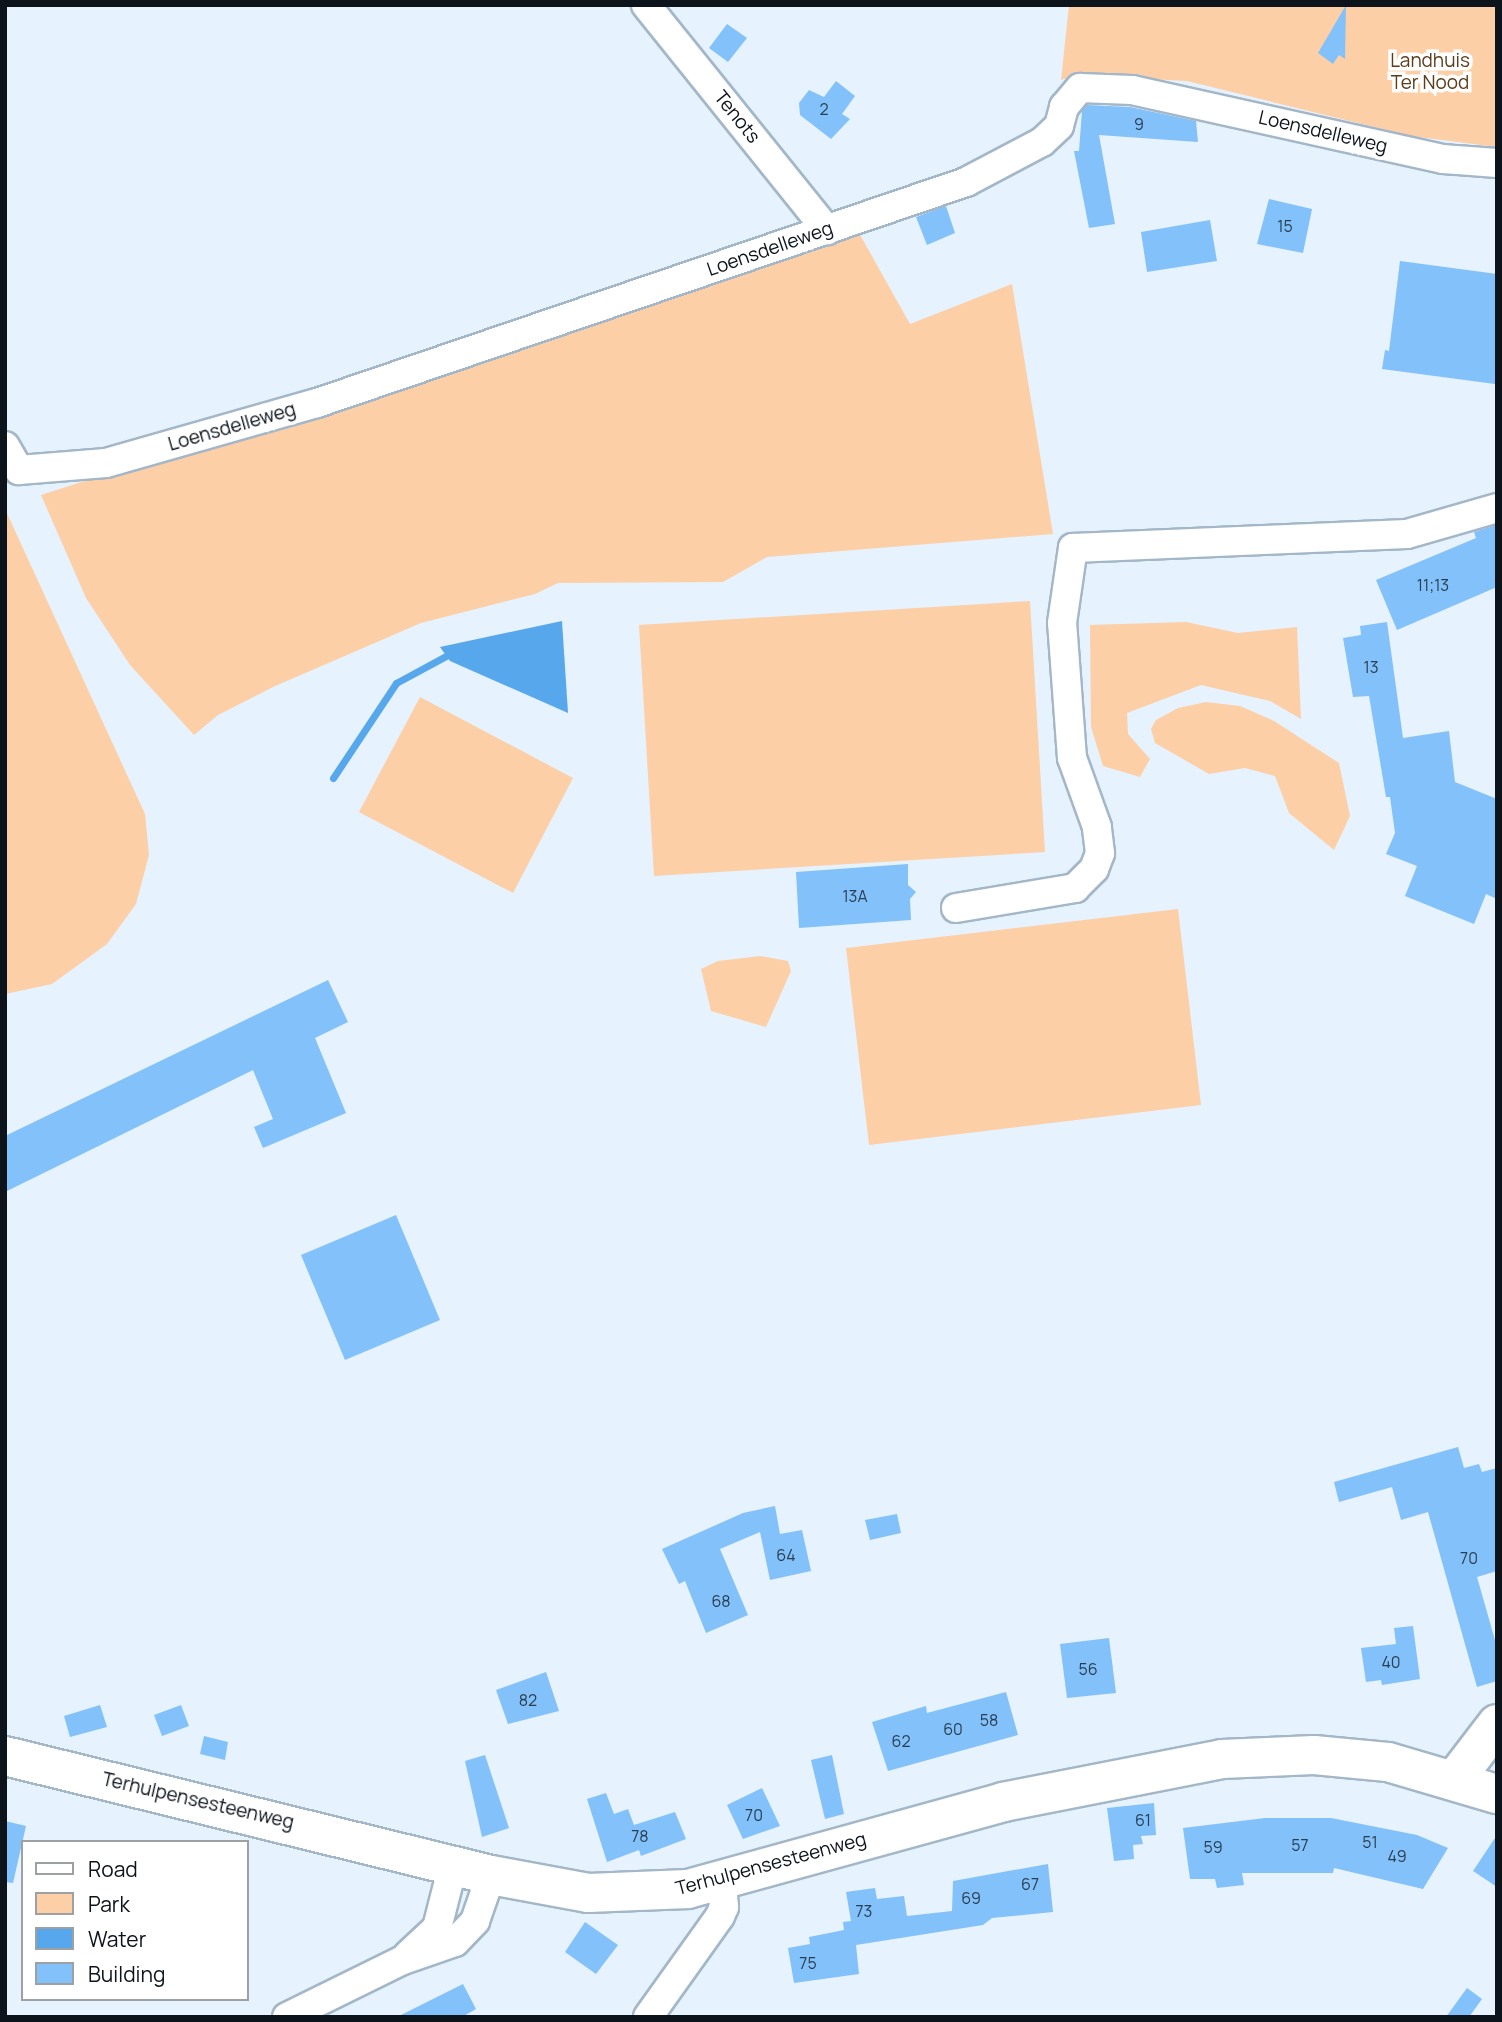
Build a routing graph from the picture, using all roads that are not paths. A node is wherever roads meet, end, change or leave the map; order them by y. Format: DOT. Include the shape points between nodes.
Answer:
graph roads {
  1 [pos="646,5"];
  2 [pos="1497,163"];
  3 [pos="827,230"];
  4 [pos="12,458"];
  5 [pos="1497,508"];
  6 [pos="956,908"];
  7 [pos="1497,1724"];
  8 [pos="5,1756"];
  9 [pos="1455,1779"];
  10 [pos="1497,1794"];
  11 [pos="453,1865"];
  12 [pos="491,1875"];
  13 [pos="722,1882"];
  14 [pos="403,1960"];
  15 [pos="287,2017"];
  16 [pos="648,2017"];
  1 -- 3 [label="street, Tenots"];
  2 -- 3 [label="street, Loensdelleweg" via="1443,159 1132,90 1095,86 1072,94 1059,126 1021,154 966,182"];
  3 -- 4 [label="street, Loensdelleweg" via="317,402 106,463"];
  5 -- 6 [label="street" via="1407,534 1073,548 1062,623 1072,758 1097,827 1100,853 1094,869 1075,888"];
  7 -- 9 [label="main road"];
  8 -- 11 [label="main road, Terhulpensesteenweg"];
  9 -- 10 [label="main road, Terhulpensesteenweg"];
  9 -- 13 [label="main road, Terhulpensesteenweg" via="1388,1762 1314,1755 1222,1759 1003,1801"];
  11 -- 12 [label="main road, Terhulpensesteenweg"];
  11 -- 14 [label="street" via="437,1928"];
  12 -- 13 [label="main road, Terhulpensesteenweg" via="588,1893 664,1892"];
  12 -- 14 [label="street" via="481,1910 467,1933 438,1950"];
  13 -- 16 [label="street" via="720,1916"];
  14 -- 15 [label="street"];
}
